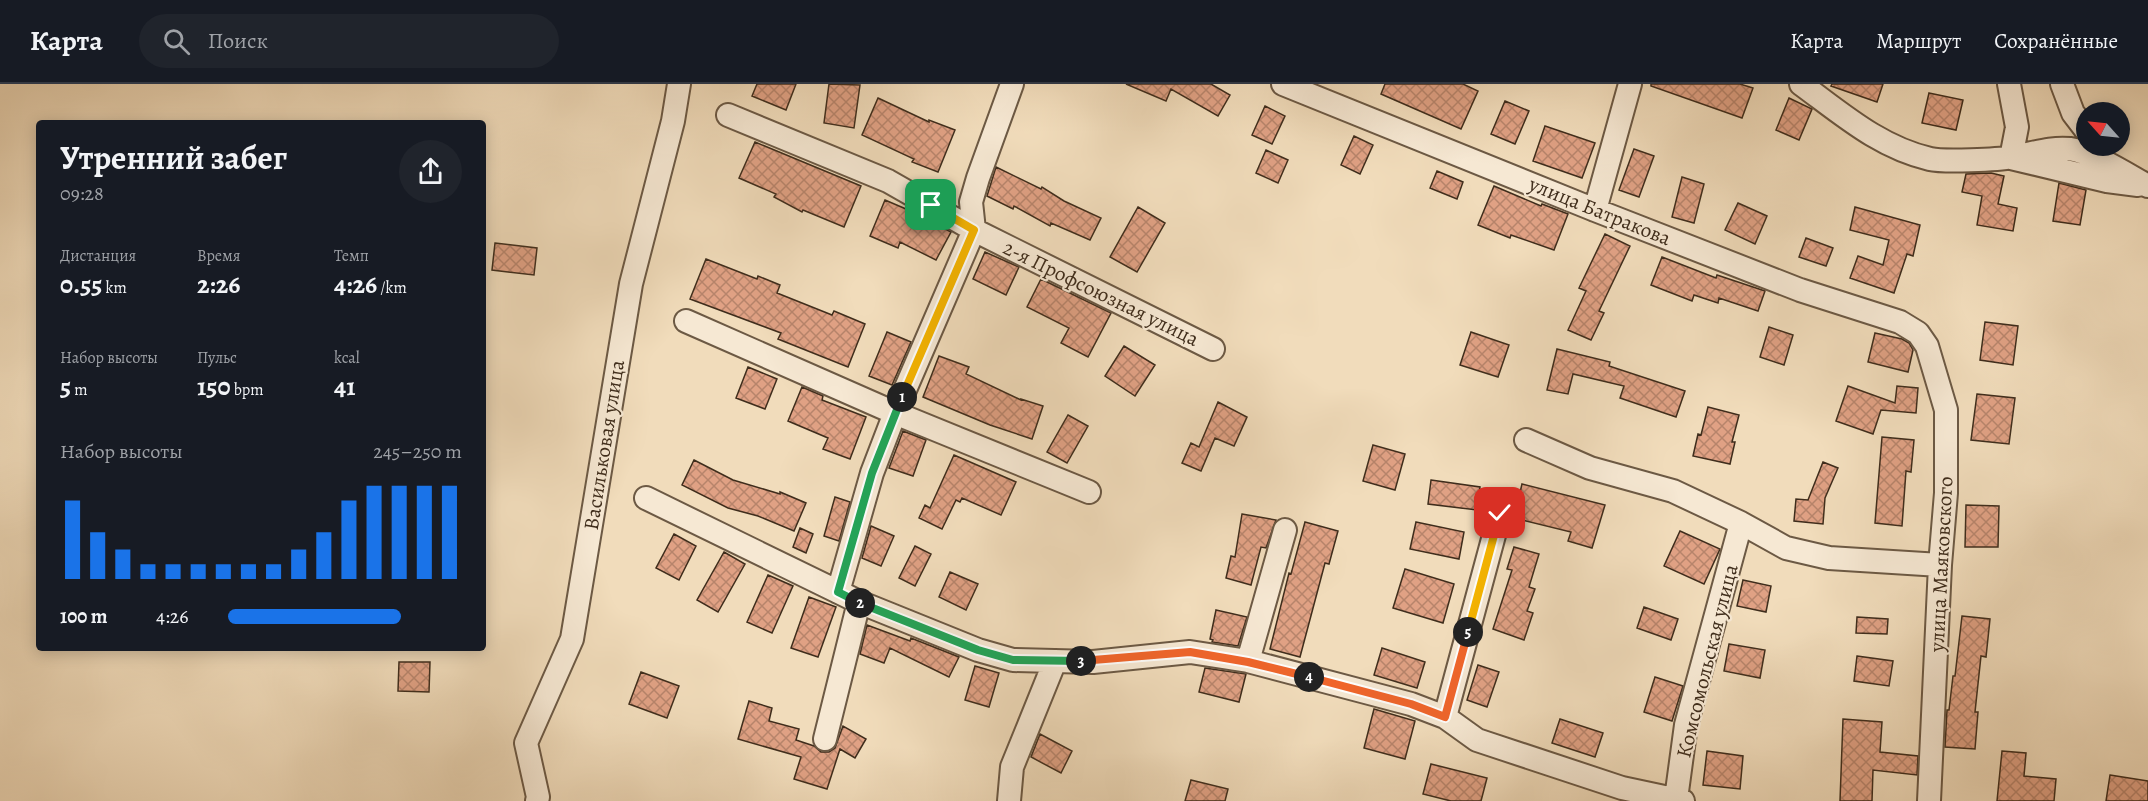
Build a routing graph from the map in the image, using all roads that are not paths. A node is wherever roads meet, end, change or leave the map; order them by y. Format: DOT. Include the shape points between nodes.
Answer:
graph roads {
  1 [pos="679,84"];
  2 [pos="1012,84"];
  3 [pos="1283,84"];
  4 [pos="1630,84"];
  5 [pos="1801,84"];
  6 [pos="1995,84"];
  7 [pos="2009,84"];
  8 [pos="2062,88"];
  9 [pos="728,115"];
  10 [pos="2076,117"];
  11 [pos="2017,127"];
  12 [pos="2044,149"];
  13 [pos="2106,156"];
  14 [pos="2011,158"];
  15 [pos="2113,166"];
  16 [pos="2148,186"];
  17 [pos="1595,210"];
  18 [pos="974,230"];
  19 [pos="686,321"];
  20 [pos="1918,333"];
  21 [pos="1213,349"];
  22 [pos="895,414"];
  23 [pos="1526,440"];
  24 [pos="1089,492"];
  25 [pos="646,498"];
  26 [pos="1500,513"];
  27 [pos="1741,523"];
  28 [pos="1285,530"];
  29 [pos="1940,565"];
  30 [pos="838,592"];
  31 [pos="859,602"];
  32 [pos="1055,661"];
  33 [pos="1248,662"];
  34 [pos="1445,717"];
  35 [pos="825,739"];
  36 [pos="1679,800"];
  37 [pos="537,801"];
  38 [pos="1009,801"];
  39 [pos="1929,801"];
  1 -- 37 [label="street, Васильковая улица" via="631,284 572,639 526,743"];
  2 -- 18 [label="street" via="971,202"];
  3 -- 17 [label="street, улица Батракова"];
  4 -- 17 [label="street"];
  5 -- 14 [label="street" via="1868,134 1894,148 1932,159"];
  6 -- 11 [label="street"];
  7 -- 11 [label="street"];
  8 -- 10 [label="street"];
  9 -- 18 [label="street, 2-я Профсоюзная улица" via="888,181"];
  11 -- 12 [label="street"];
  11 -- 14 [label="street"];
  12 -- 14 [label="street"];
  12 -- 15 [label="street" via="2071,149"];
  13 -- 15 [label="street"];
  14 -- 16 [label="street" via="2107,181"];
  15 -- 16 [label="street"];
  17 -- 20 [label="street, улица Батракова" via="1800,290 1900,322"];
  18 -- 21 [label="street, 2-я Профсоюзная улица"];
  18 -- 22 [label="street"];
  19 -- 22 [label="street"];
  20 -- 29 [label="street, улица Маяковского" via="1927,346 1946,410 1946,494"];
  22 -- 24 [label="street"];
  22 -- 30 [label="street" via="872,473"];
  23 -- 27 [label="street" via="1590,468 1673,492"];
  25 -- 30 [label="street, Комсомольская улица"];
  26 -- 34 [label="street"];
  27 -- 29 [label="street" via="1786,548 1829,558"];
  27 -- 36 [label="street, Комсомольская улица" via="1686,725"];
  28 -- 33 [label="street"];
  29 -- 39 [label="street, улица Маяковского"];
  30 -- 31 [label="street, Комсомольская улица"];
  31 -- 32 [label="street, Комсомольская улица" via="978,650 1013,660"];
  31 -- 35 [label="street"];
  32 -- 33 [label="street, Комсомольская улица" via="1093,662 1190,652"];
  32 -- 38 [label="street" via="1012,767"];
  33 -- 34 [label="street, Комсомольская улица" via="1411,704"];
  34 -- 36 [label="street, Комсомольская улица" via="1477,740 1622,788"];
}
